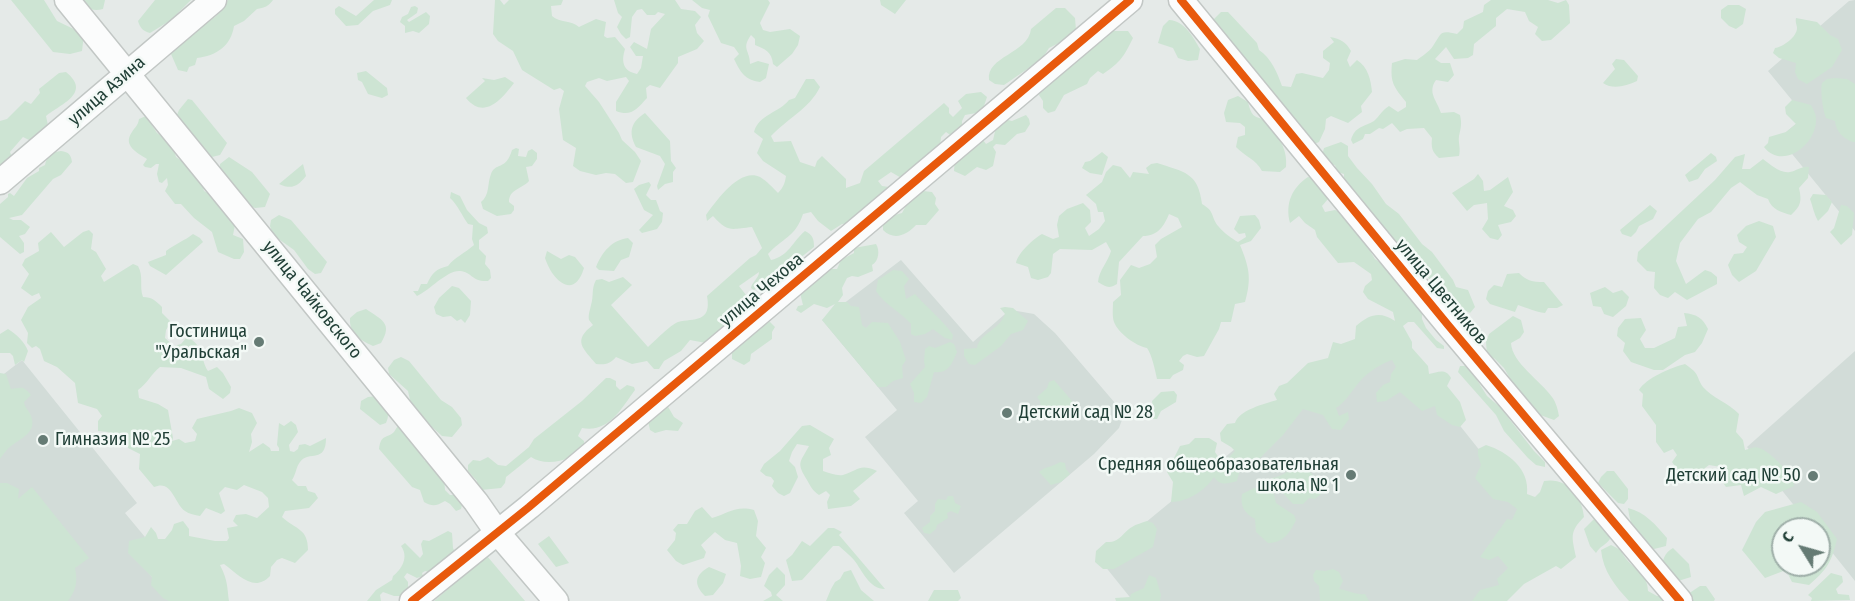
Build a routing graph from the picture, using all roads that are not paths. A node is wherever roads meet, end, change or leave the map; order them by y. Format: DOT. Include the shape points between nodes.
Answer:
graph roads {
  1 [pos="67,0"];
  2 [pos="214,0"];
  3 [pos="1130,0"];
  4 [pos="1181,0"];
  5 [pos="128,72"];
  6 [pos="0,182"];
  7 [pos="497,532"];
  8 [pos="412,601"];
  9 [pos="556,601"];
  10 [pos="1680,601"];
  1 -- 5 [label="street, улица Чайковского"];
  2 -- 5 [label="street, улица Азина"];
  3 -- 7 [label="street, улица Чехова"];
  4 -- 10 [label="street, улица Цветников"];
  5 -- 6 [label="street, улица Азина"];
  5 -- 7 [label="street, улица Чайковского"];
  7 -- 8 [label="street, улица Чехова"];
  7 -- 9 [label="street, улица Чайковского"];
}
